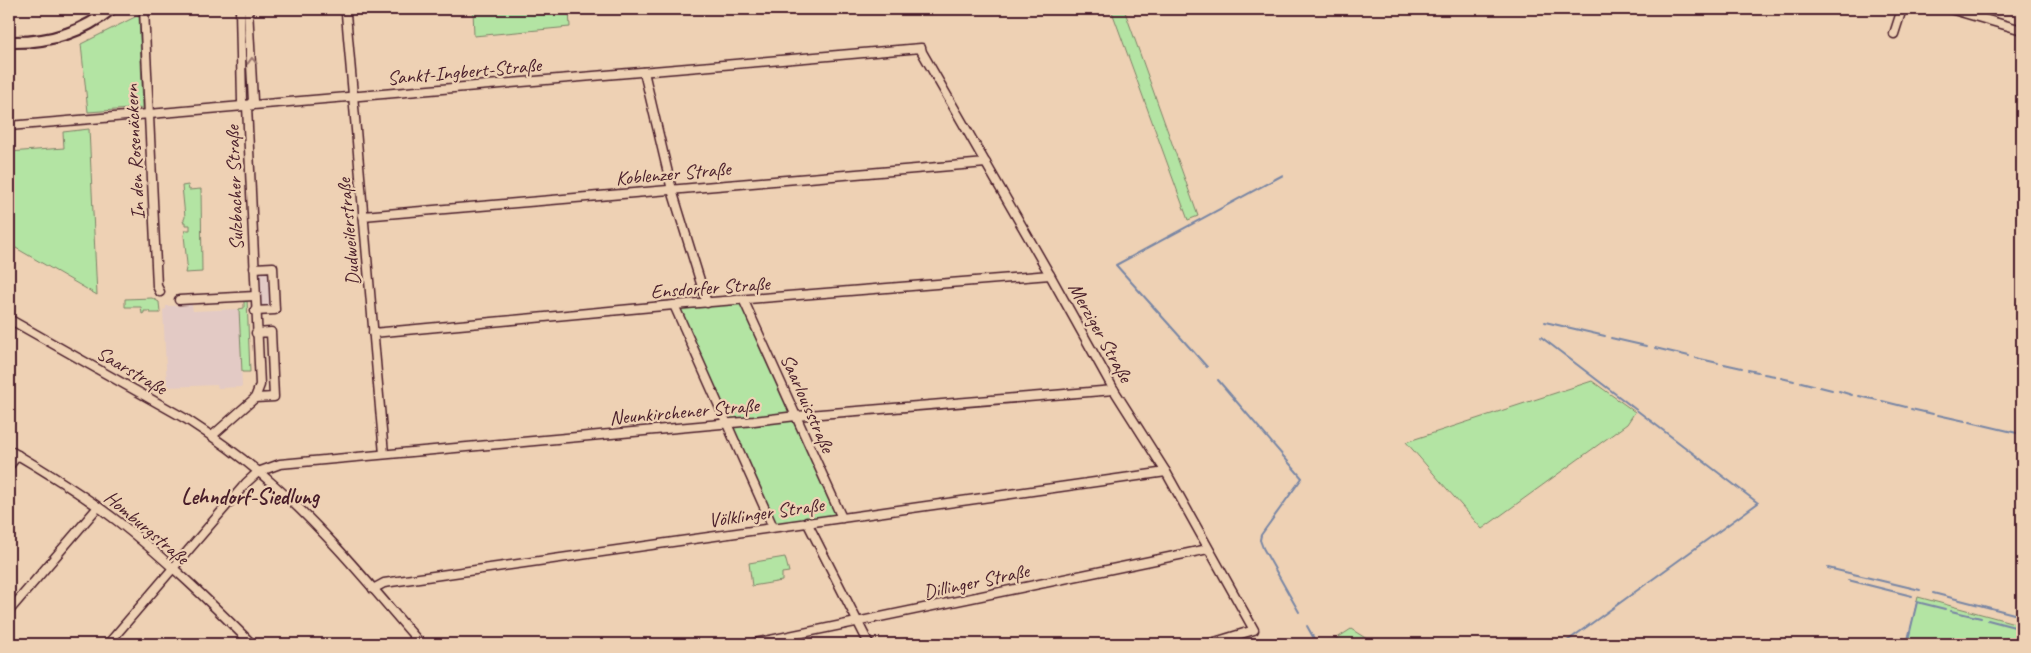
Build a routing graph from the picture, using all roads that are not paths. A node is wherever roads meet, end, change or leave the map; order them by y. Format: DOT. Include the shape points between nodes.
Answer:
graph roads {
  1 [pos="111,9"];
  2 [pos="144,9"];
  3 [pos="240,9"];
  4 [pos="249,9"];
  5 [pos="349,9"];
  6 [pos="1902,9"];
  7 [pos="1950,9"];
  8 [pos="1977,12"];
  9 [pos="2022,30"];
  10 [pos="1894,34"];
  11 [pos="9,42"];
  12 [pos="921,48"];
  13 [pos="644,72"];
  14 [pos="353,97"];
  15 [pos="247,106"];
  16 [pos="149,114"];
  17 [pos="9,126"];
  18 [pos="986,162"];
  19 [pos="672,190"];
  20 [pos="363,216"];
  21 [pos="254,268"];
  22 [pos="1050,275"];
  23 [pos="160,292"];
  24 [pos="255,296"];
  25 [pos="179,300"];
  26 [pos="744,301"];
  27 [pos="707,303"];
  28 [pos="674,305"];
  29 [pos="256,311"];
  30 [pos="9,319"];
  31 [pos="256,333"];
  32 [pos="373,333"];
  33 [pos="1114,390"];
  34 [pos="255,398"];
  35 [pos="796,416"];
  36 [pos="726,424"];
  37 [pos="212,436"];
  38 [pos="9,450"];
  39 [pos="384,454"];
  40 [pos="18,455"];
  41 [pos="9,466"];
  42 [pos="258,472"];
  43 [pos="1166,472"];
  44 [pos="98,507"];
  45 [pos="842,518"];
  46 [pos="808,522"];
  47 [pos="773,527"];
  48 [pos="1208,549"];
  49 [pos="173,569"];
  50 [pos="373,589"];
  51 [pos="9,610"];
  52 [pos="857,622"];
  53 [pos="247,642"];
  54 [pos="108,644"];
  55 [pos="421,644"];
  56 [pos="750,644"];
  57 [pos="868,644"];
  58 [pos="1208,644"];
  1 -- 11 [label="main road" via="67,34 34,42"];
  2 -- 16 [label="street, In den Rosenäckern"];
  3 -- 15 [label="street, Sulzbacher Straße" via="242,102"];
  15 -- 4 [label="street, Sulzbacher Straße, one-way" via="253,101"];
  5 -- 14 [label="street, Dudweilerstraße" via="346,14"];
  6 -- 10 [label="street"];
  7 -- 8 [label="street"];
  8 -- 9 [label="street"];
  12 -- 13 [label="street, Sankt-Ingbert-Straße"];
  12 -- 18 [label="street, Merziger Straße"];
  13 -- 14 [label="street, Sankt-Ingbert-Straße"];
  13 -- 19 [label="street"];
  14 -- 15 [label="street, Sankt-Ingbert-Straße"];
  14 -- 20 [label="street, Dudweilerstraße"];
  15 -- 16 [label="street, Sankt-Ingbert-Straße"];
  15 -- 21 [label="street, Sulzbacher Straße"];
  16 -- 17 [label="street, Sankt-Ingbert-Straße"];
  16 -- 23 [label="street, In den Rosenäckern" via="157,286"];
  18 -- 19 [label="street, Koblenzer Straße"];
  18 -- 22 [label="street, Merziger Straße"];
  19 -- 20 [label="street, Koblenzer Straße"];
  19 -- 27 [label="street"];
  20 -- 32 [label="street, Dudweilerstraße"];
  21 -- 24 [label="street, Sulzbacher Straße"];
  21 -- 29 [label="street, Sulzbacher Straße" via="273,267 275,310"];
  22 -- 26 [label="street, Ensdorfer Straße"];
  22 -- 33 [label="street, Merziger Straße"];
  24 -- 25 [label="street"];
  24 -- 29 [label="street, Sulzbacher Straße"];
  26 -- 27 [label="street, Ensdorfer Straße"];
  26 -- 35 [label="street, Saarlouisstraße"];
  27 -- 28 [label="street, Ensdorfer Straße"];
  28 -- 32 [label="street, Ensdorfer Straße"];
  28 -- 36 [label="street"];
  29 -- 31 [label="street, Sulzbacher Straße"];
  30 -- 37 [label="street, Saarstraße"];
  31 -- 34 [label="street, Sulzbacher Straße" via="260,385"];
  31 -- 34 [label="street" via="271,332 274,397"];
  32 -- 39 [label="street, Dudweilerstraße"];
  33 -- 35 [label="street, Neunkirchener Straße"];
  33 -- 43 [label="street, Merziger Straße"];
  34 -- 37 [label="street"];
  35 -- 36 [label="street, Neunkirchener Straße"];
  35 -- 45 [label="street, Saarlouisstraße"];
  36 -- 39 [label="street, Neunkirchener Straße"];
  36 -- 47 [label="street"];
  37 -- 42 [label="street, Saarstraße"];
  38 -- 40 [label="street, Homburgstraße"];
  39 -- 42 [label="street, Neunkirchener Straße" via="289,462"];
  40 -- 41 [label="street"];
  40 -- 44 [label="street, Homburgstraße"];
  42 -- 49 [label="street"];
  42 -- 50 [label="street, Saarstraße" via="298,507"];
  43 -- 45 [label="street, Völklinger Straße"];
  43 -- 48 [label="street, Merziger Straße"];
  44 -- 49 [label="street, Homburgstraße"];
  44 -- 51 [label="street"];
  45 -- 46 [label="street, Völklinger Straße"];
  46 -- 47 [label="street, Völklinger Straße"];
  46 -- 52 [label="street"];
  47 -- 50 [label="street, Völklinger Straße" via="384,583"];
  48 -- 52 [label="street, Dillinger Straße"];
  48 -- 58 [label="street, Merziger Straße" via="1254,630"];
  49 -- 53 [label="street, Homburgstraße"];
  49 -- 54 [label="street"];
  50 -- 55 [label="street"];
  52 -- 56 [label="street, Dillinger Straße"];
  52 -- 57 [label="street"];
}
